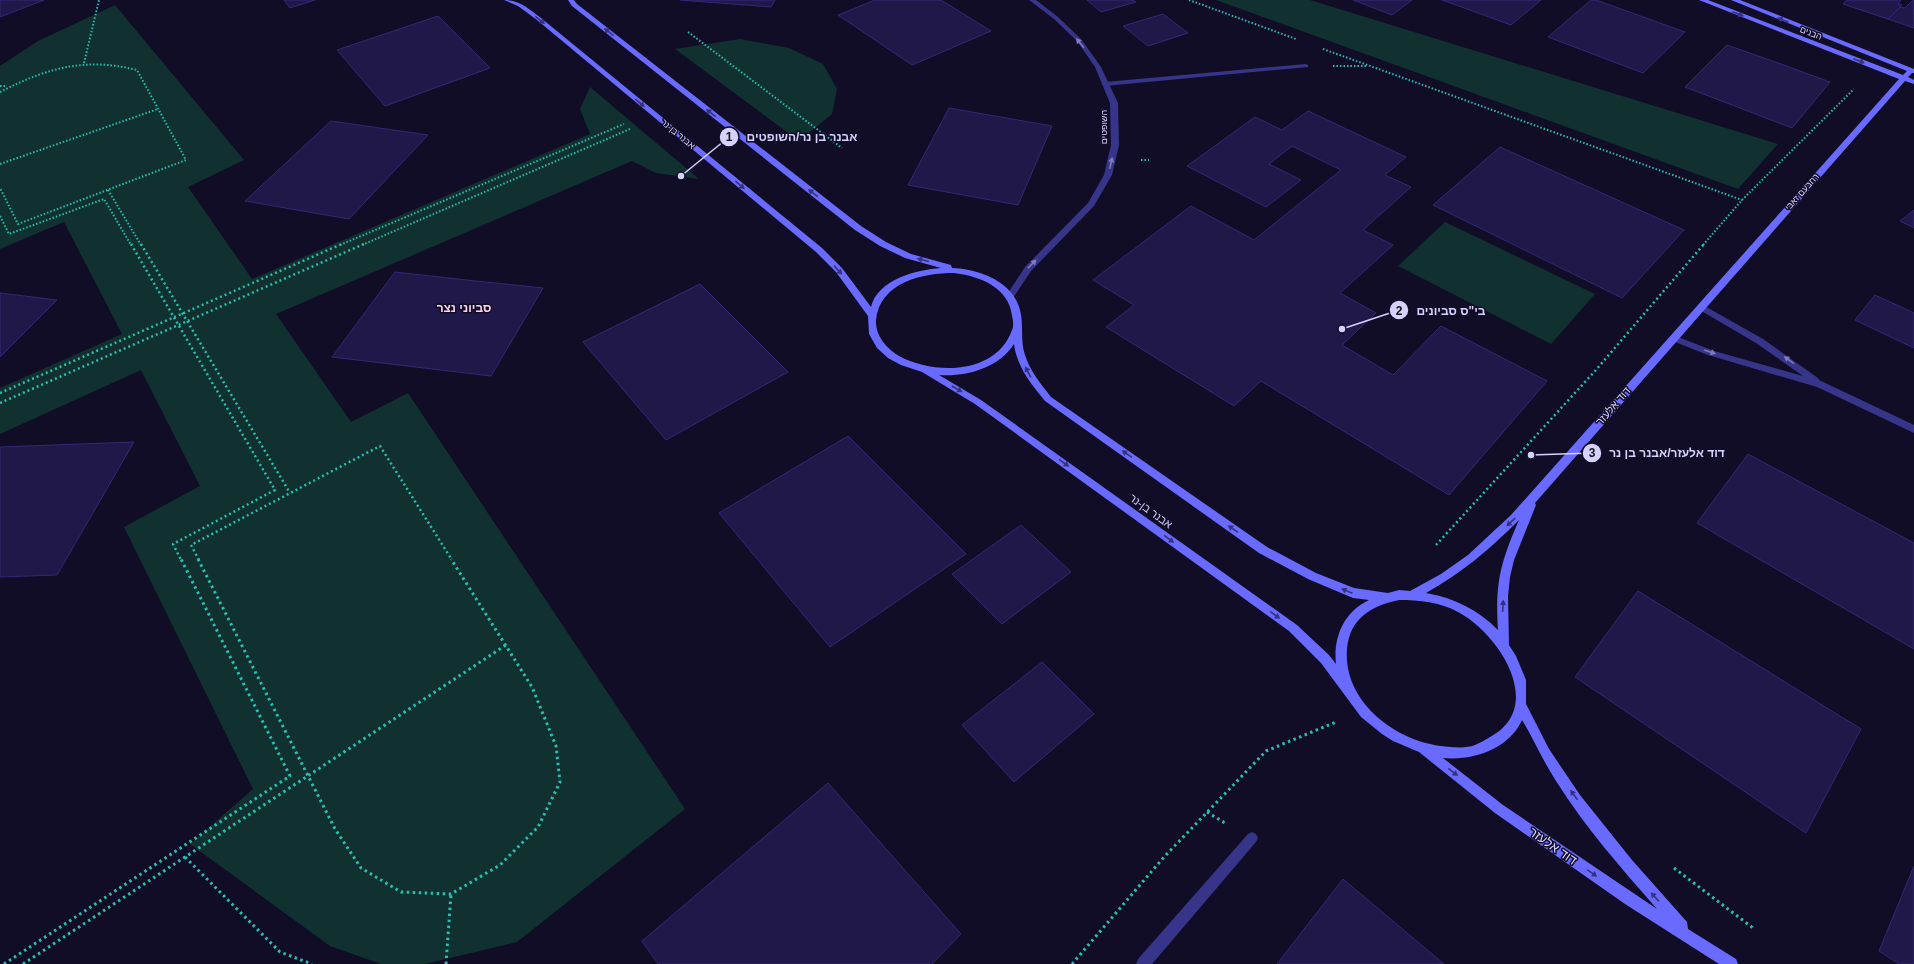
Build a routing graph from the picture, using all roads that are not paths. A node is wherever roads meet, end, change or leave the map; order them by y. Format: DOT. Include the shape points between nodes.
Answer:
graph roads {
  1 [pos="507,0"];
  2 [pos="571,0"];
  3 [pos="1032,0"];
  4 [pos="1702,0"];
  5 [pos="1734,0"];
  6 [pos="1306,66"];
  7 [pos="1912,71"];
  8 [pos="1903,78"];
  9 [pos="1914,82"];
  10 [pos="1105,84"];
  11 [pos="961,270"];
  12 [pos="1010,296"];
  13 [pos="1701,307"];
  14 [pos="872,315"];
  15 [pos="1018,330"];
  16 [pos="1673,338"];
  17 [pos="1658,355"];
  18 [pos="923,370"];
  19 [pos="1820,384"];
  20 [pos="1914,429"];
  21 [pos="1537,493"];
  22 [pos="1412,595"];
  23 [pos="1386,597"];
  24 [pos="1504,645"];
  25 [pos="1349,690"];
  26 [pos="1522,707"];
  27 [pos="1422,748"];
  28 [pos="1252,838"];
  29 [pos="1690,936"];
  30 [pos="1723,962"];
  31 [pos="1143,964"];
  1 -- 14 [label="street, אבנר בן-נר, one-way" via="520,5 539,19 819,250 839,270"];
  11 -- 2 [label="street, one-way" via="908,256 858,228 574,5"];
  10 -- 3 [label="street, השופטים, one-way" via="1098,67 1079,40"];
  4 -- 8 [label="street, הבנים, one-way"];
  7 -- 5 [label="street, הבנים, one-way"];
  6 -- 10 [label="street"];
  7 -- 8 [label="street"];
  8 -- 9 [label="street, הבנים"];
  8 -- 13 [label="street, רחבעם זאבי"];
  12 -- 10 [label="street, השופטים, one-way" via="1028,269 1091,204 1108,175 1115,145 1114,103"];
  11 -- 12 [label="street" via="984,277"];
  11 -- 14 [label="street" via="937,270 906,278 893,285 879,298"];
  12 -- 15 [label="street" via="1018,312"];
  13 -- 16 [label="street, רחבעם זאבי"];
  19 -- 13 [label="street, one-way" via="1788,359"];
  14 -- 18 [label="street" via="873,333 883,349 901,362"];
  15 -- 18 [label="street" via="1008,347 998,356 976,367 950,372"];
  23 -- 15 [label="street, one-way" via="1353,593 1312,576 1263,550 1048,399 1028,374 1019,350"];
  16 -- 17 [label="street, רחבעם זאבי"];
  16 -- 19 [label="street, one-way" via="1711,352"];
  17 -- 21 [label="street, דוד אלעזר"];
  18 -- 25 [label="street, אבנר בן-נר, one-way" via="978,402 1293,628 1325,659"];
  19 -- 20 [label="street"];
  21 -- 22 [label="street, דוד אלעזר, one-way" via="1516,518 1472,558 1445,577"];
  24 -- 21 [label="street, דוד אלעזר, one-way" via="1502,609 1506,569 1516,539"];
  22 -- 23 [label="street"];
  22 -- 24 [label="street" via="1438,599 1463,609 1485,625"];
  23 -- 25 [label="street" via="1364,606 1349,621 1341,642 1341,666"];
  24 -- 26 [label="street" via="1515,664 1522,686"];
  25 -- 27 [label="street" via="1364,711 1381,727 1401,740"];
  26 -- 27 [label="street" via="1513,727 1498,742 1476,751 1450,754"];
  29 -- 26 [label="street, דוד אלעזר, one-way" via="1619,857 1572,793 1544,752"];
  27 -- 29 [label="street, דוד אלעזר, one-way" via="1499,809 1630,899"];
  28 -- 31 [label="street"];
  29 -- 30 [label="street, דוד אלעזר"];
}
